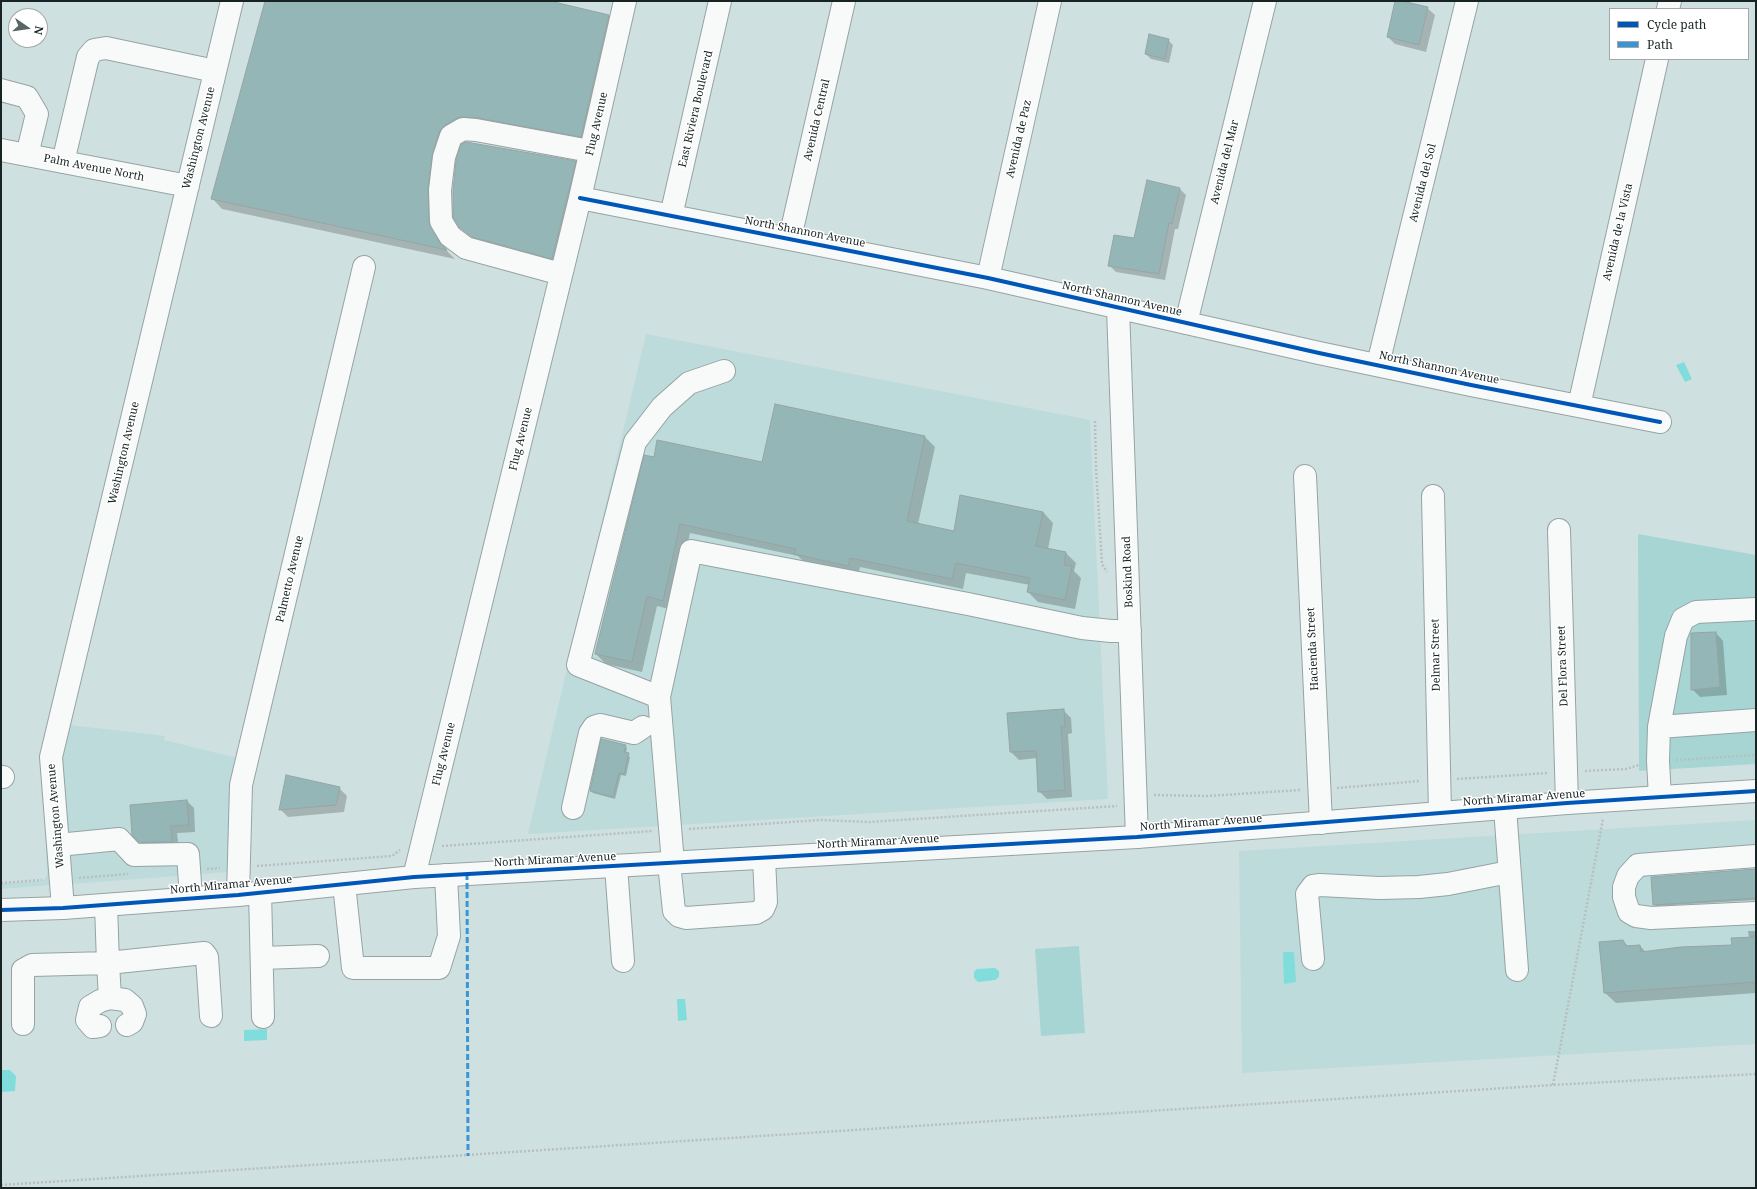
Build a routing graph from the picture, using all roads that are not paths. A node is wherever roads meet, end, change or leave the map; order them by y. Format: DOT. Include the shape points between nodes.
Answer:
graph roads {
  1 [pos="232,1"];
  2 [pos="624,1"];
  3 [pos="720,1"];
  4 [pos="844,1"];
  5 [pos="1050,1"];
  6 [pos="1265,1"];
  7 [pos="1467,1"];
  8 [pos="1657,60"];
  9 [pos="215,71"];
  10 [pos="1,90"];
  11 [pos="1,150"];
  12 [pos="590,151"];
  13 [pos="27,155"];
  14 [pos="63,162"];
  15 [pos="188,186"];
  16 [pos="580,198"];
  17 [pos="671,216"];
  18 [pos="790,238"];
  19 [pos="364,267"];
  20 [pos="562,274"];
  21 [pos="988,278"];
  22 [pos="1118,308"];
  23 [pos="1186,323"];
  24 [pos="1378,364"];
  25 [pos="724,371"];
  26 [pos="1579,406"];
  27 [pos="1660,422"];
  28 [pos="1305,476"];
  29 [pos="1433,496"];
  30 [pos="1559,530"];
  31 [pos="1756,608"];
  32 [pos="1130,630"];
  33 [pos="659,697"];
  34 [pos="1756,720"];
  35 [pos="1659,726"];
  36 [pos="643,727"];
  37 [pos="1756,791"];
  38 [pos="1660,797"];
  39 [pos="1567,803"];
  40 [pos="573,808"];
  41 [pos="1505,808"];
  42 [pos="1440,813"];
  43 [pos="1321,823"];
  44 [pos="1137,837"];
  45 [pos="58,845"];
  46 [pos="1756,856"];
  47 [pos="764,858"];
  48 [pos="671,863"];
  49 [pos="616,866"];
  50 [pos="1509,872"];
  51 [pos="446,875"];
  52 [pos="414,877"];
  53 [pos="344,884"];
  54 [pos="260,892"];
  55 [pos="238,895"];
  56 [pos="191,898"];
  57 [pos="106,905"];
  58 [pos="63,908"];
  59 [pos="1,910"];
  60 [pos="1756,913"];
  61 [pos="318,956"];
  62 [pos="262,958"];
  63 [pos="1313,959"];
  64 [pos="624,961"];
  65 [pos="108,963"];
  66 [pos="1517,970"];
  67 [pos="110,998"];
  68 [pos="211,1016"];
  69 [pos="263,1017"];
  70 [pos="23,1024"];
  71 [pos="127,1024"];
  72 [pos="100,1026"];
  1 -- 9 [label="street, Washington Avenue"];
  2 -- 12 [label="street, Flug Avenue"];
  3 -- 17 [label="street, East Riviera Boulevard"];
  4 -- 18 [label="street, Avenida Central"];
  5 -- 21 [label="street, Avenida de Paz"];
  6 -- 23 [label="street, Avenida del Mar"];
  7 -- 24 [label="street, Avenida del Sol"];
  8 -- 26 [label="street, Avenida de la Vista"];
  9 -- 14 [label="street" via="101,48 90,54"];
  9 -- 15 [label="street, Washington Avenue"];
  10 -- 13 [label="street" via="27,97 37,114"];
  11 -- 13 [label="street, Palm Avenue North"];
  12 -- 16 [label="street, Flug Avenue"];
  12 -- 20 [label="street" via="463,129 451,136 444,157 440,190 441,221 450,236 466,248"];
  13 -- 14 [label="street, Palm Avenue North"];
  14 -- 15 [label="street, Palm Avenue North"];
  15 -- 45 [label="street, Washington Avenue" via="51,757"];
  16 -- 17 [label="street, North Shannon Avenue"];
  16 -- 20 [label="street, Flug Avenue"];
  17 -- 18 [label="street, North Shannon Avenue"];
  18 -- 21 [label="street, North Shannon Avenue"];
  19 -- 55 [label="street, Palmetto Avenue" via="241,785"];
  20 -- 52 [label="street, Flug Avenue"];
  21 -- 22 [label="street, North Shannon Avenue"];
  22 -- 23 [label="street, North Shannon Avenue"];
  22 -- 32 [label="street, Boskind Road"];
  23 -- 24 [label="street, North Shannon Avenue"];
  24 -- 26 [label="street, North Shannon Avenue"];
  25 -- 33 [label="street" via="689,383 662,407 635,442 578,665"];
  26 -- 27 [label="street, North Shannon Avenue"];
  28 -- 43 [label="street, Hacienda Street"];
  29 -- 42 [label="street, Delmar Street"];
  30 -- 39 [label="street, Del Flora Street"];
  31 -- 35 [label="street" via="1696,612 1683,619 1676,636"];
  32 -- 33 [label="street" via="1082,628 691,551"];
  32 -- 44 [label="street, Boskind Road"];
  33 -- 48 [label="street" via="671,830"];
  34 -- 35 [label="street"];
  35 -- 38 [label="street"];
  36 -- 40 [label="street" via="634,733 600,725 594,727 590,733"];
  37 -- 38 [label="street, North Miramar Avenue"];
  38 -- 39 [label="street, North Miramar Avenue"];
  39 -- 41 [label="street, North Miramar Avenue"];
  41 -- 42 [label="street, North Miramar Avenue"];
  41 -- 50 [label="street"];
  42 -- 43 [label="street, North Miramar Avenue"];
  43 -- 44 [label="street, North Miramar Avenue"];
  44 -- 47 [label="street, North Miramar Avenue"];
  45 -- 56 [label="street" via="119,839 134,855 188,854"];
  45 -- 58 [label="street, Washington Avenue"];
  46 -- 60 [label="street" via="1638,865 1628,876 1624,897 1629,912 1636,916 1651,918"];
  47 -- 48 [label="street, North Miramar Avenue"];
  47 -- 48 [label="street" via="766,902 763,909 756,913 686,918 674,911"];
  48 -- 49 [label="street, North Miramar Avenue"];
  49 -- 51 [label="street, North Miramar Avenue"];
  49 -- 64 [label="street"];
  50 -- 63 [label="street" via="1419,887 1313,886 1307,894"];
  50 -- 66 [label="street"];
  51 -- 52 [label="street, North Miramar Avenue"];
  51 -- 53 [label="street" via="449,936 439,968 353,968"];
  52 -- 53 [label="street, North Miramar Avenue"];
  53 -- 54 [label="street, North Miramar Avenue"];
  54 -- 55 [label="street, North Miramar Avenue"];
  54 -- 62 [label="street"];
  55 -- 56 [label="street, North Miramar Avenue"];
  56 -- 57 [label="street, North Miramar Avenue"];
  57 -- 58 [label="street, North Miramar Avenue"];
  57 -- 65 [label="street"];
  58 -- 59 [label="street, North Miramar Avenue"];
  61 -- 62 [label="street"];
  62 -- 69 [label="street"];
  65 -- 67 [label="street"];
  65 -- 68 [label="street" via="204,953 207,957"];
  65 -- 70 [label="street" via="32,965 23,970"];
  67 -- 71 [label="street" via="124,1000 132,1006 135,1014 132,1022"];
  67 -- 72 [label="street" via="90,1007 87,1020 93,1027"];
}
